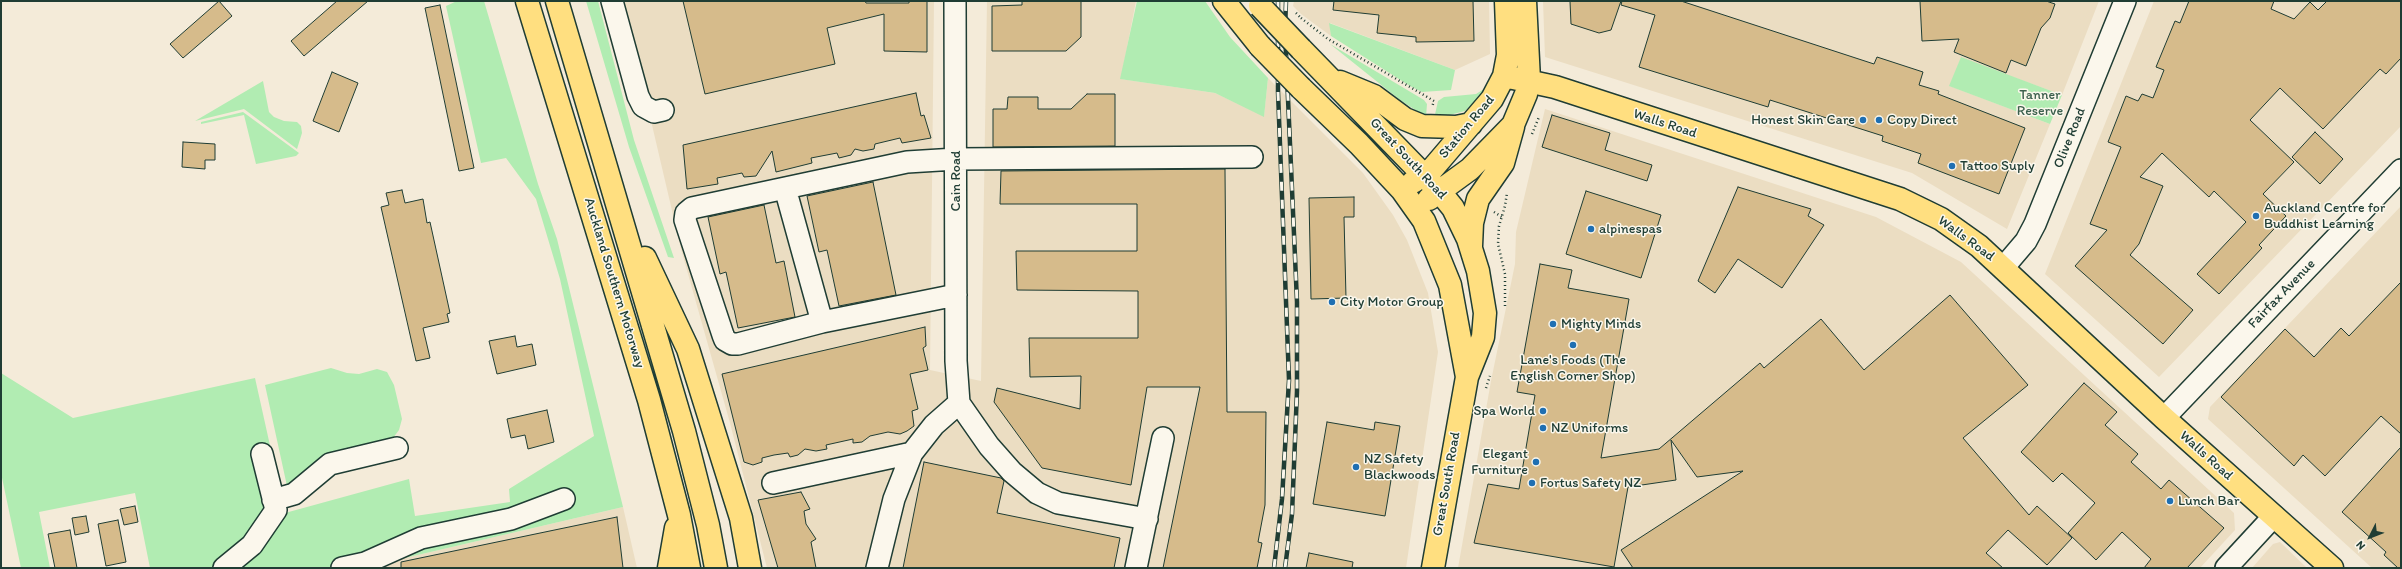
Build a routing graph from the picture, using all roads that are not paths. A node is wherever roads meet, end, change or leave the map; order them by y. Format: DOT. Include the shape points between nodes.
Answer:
graph roads {
  1 [pos="527,1"];
  2 [pos="557,1"];
  3 [pos="612,1"];
  4 [pos="955,1"];
  5 [pos="1224,1"];
  6 [pos="1506,1"];
  7 [pos="1525,1"];
  8 [pos="2125,1"];
  9 [pos="1258,3"];
  10 [pos="1504,76"];
  11 [pos="1331,78"];
  12 [pos="1528,80"];
  13 [pos="663,110"];
  14 [pos="1471,124"];
  15 [pos="1514,126"];
  16 [pos="1252,157"];
  17 [pos="956,159"];
  18 [pos="2401,170"];
  19 [pos="1425,174"];
  20 [pos="785,188"];
  21 [pos="1402,190"];
  22 [pos="1440,192"];
  23 [pos="616,197"];
  24 [pos="1416,207"];
  25 [pos="1471,248"];
  26 [pos="2003,268"];
  27 [pos="956,295"];
  28 [pos="822,322"];
  29 [pos="1475,383"];
  30 [pos="959,403"];
  31 [pos="2164,418"];
  32 [pos="1163,438"];
  33 [pos="396,448"];
  34 [pos="912,453"];
  35 [pos="262,454"];
  36 [pos="773,483"];
  37 [pos="564,499"];
  38 [pos="273,500"];
  39 [pos="679,515"];
  40 [pos="2274,516"];
  41 [pos="1147,519"];
  42 [pos="224,568"];
  43 [pos="342,568"];
  44 [pos="669,568"];
  45 [pos="689,568"];
  46 [pos="716,568"];
  47 [pos="750,568"];
  48 [pos="877,568"];
  49 [pos="1136,568"];
  50 [pos="1433,568"];
  51 [pos="2226,568"];
  52 [pos="2332,568"];
  1 -- 39 [label="main road, Auckland Southern Motorway" via="647,393"];
  2 -- 23 [label="main road, Auckland Southern Motorway"];
  3 -- 13 [label="street" via="638,96 643,106 654,112"];
  4 -- 17 [label="street, Cain Road"];
  5 -- 21 [label="main road, Great South Road, bridge" via="1260,46"];
  6 -- 10 [label="main road, Station Road" via="1508,55"];
  7 -- 12 [label="main road, Station Road"];
  8 -- 26 [label="street, Olive Road" via="2035,224 2026,241"];
  9 -- 11 [label="main road, Great South Road, bridge"];
  10 -- 12 [label="main road, Walls Road"];
  10 -- 14 [label="main road, Station Road" via="1492,99"];
  11 -- 14 [label="main road" via="1374,96 1405,119 1422,126 1456,127"];
  11 -- 19 [label="main road, Great South Road"];
  12 -- 15 [label="main road, Station Road" via="1526,94"];
  12 -- 26 [label="main road, Walls Road" via="1900,199 1941,219 1979,246"];
  14 -- 19 [label="main road, Station Road"];
  15 -- 22 [label="main road, Station Road" via="1470,169"];
  15 -- 25 [label="main road" via="1503,162 1478,199 1472,223"];
  16 -- 17 [label="street"];
  17 -- 20 [label="street" via="907,162"];
  17 -- 27 [label="street, Cain Road"];
  18 -- 31 [label="street, Fairfax Avenue"];
  19 -- 21 [label="main road, Station Road"];
  19 -- 22 [label="main road, Great South Road"];
  20 -- 28 [label="street"];
  20 -- 28 [label="street" via="692,208 686,213 685,220 723,336 729,343 738,344"];
  21 -- 24 [label="main road, Great South Road"];
  22 -- 24 [label="main road, Station Road"];
  22 -- 25 [label="main road, Great South Road" via="1453,208"];
  23 -- 46 [label="main road, Auckland Southern Motorway" via="684,431"];
  23 -- 47 [label="main road" via="688,349 741,518"];
  24 -- 29 [label="main road, Great South Road" via="1432,238 1450,285"];
  25 -- 29 [label="main road, Great South Road" via="1481,280 1485,313"];
  26 -- 31 [label="main road, Walls Road"];
  27 -- 28 [label="street"];
  27 -- 30 [label="street, Cain Road"];
  29 -- 50 [label="main road, Great South Road"];
  30 -- 34 [label="street" via="934,425"];
  30 -- 41 [label="street" via="989,446 1012,472 1036,493 1058,503"];
  31 -- 40 [label="main road, Walls Road"];
  32 -- 41 [label="street"];
  33 -- 38 [label="street" via="330,464 294,494"];
  34 -- 36 [label="street"];
  34 -- 48 [label="street" via="894,499"];
  35 -- 38 [label="street"];
  37 -- 43 [label="street" via="511,519 421,538 365,563"];
  38 -- 42 [label="street" via="276,510 252,545"];
  39 -- 44 [label="main road"];
  39 -- 45 [label="main road, Auckland Southern Motorway"];
  40 -- 51 [label="street"];
  40 -- 52 [label="main road, Walls Road"];
  41 -- 49 [label="street"];
}
